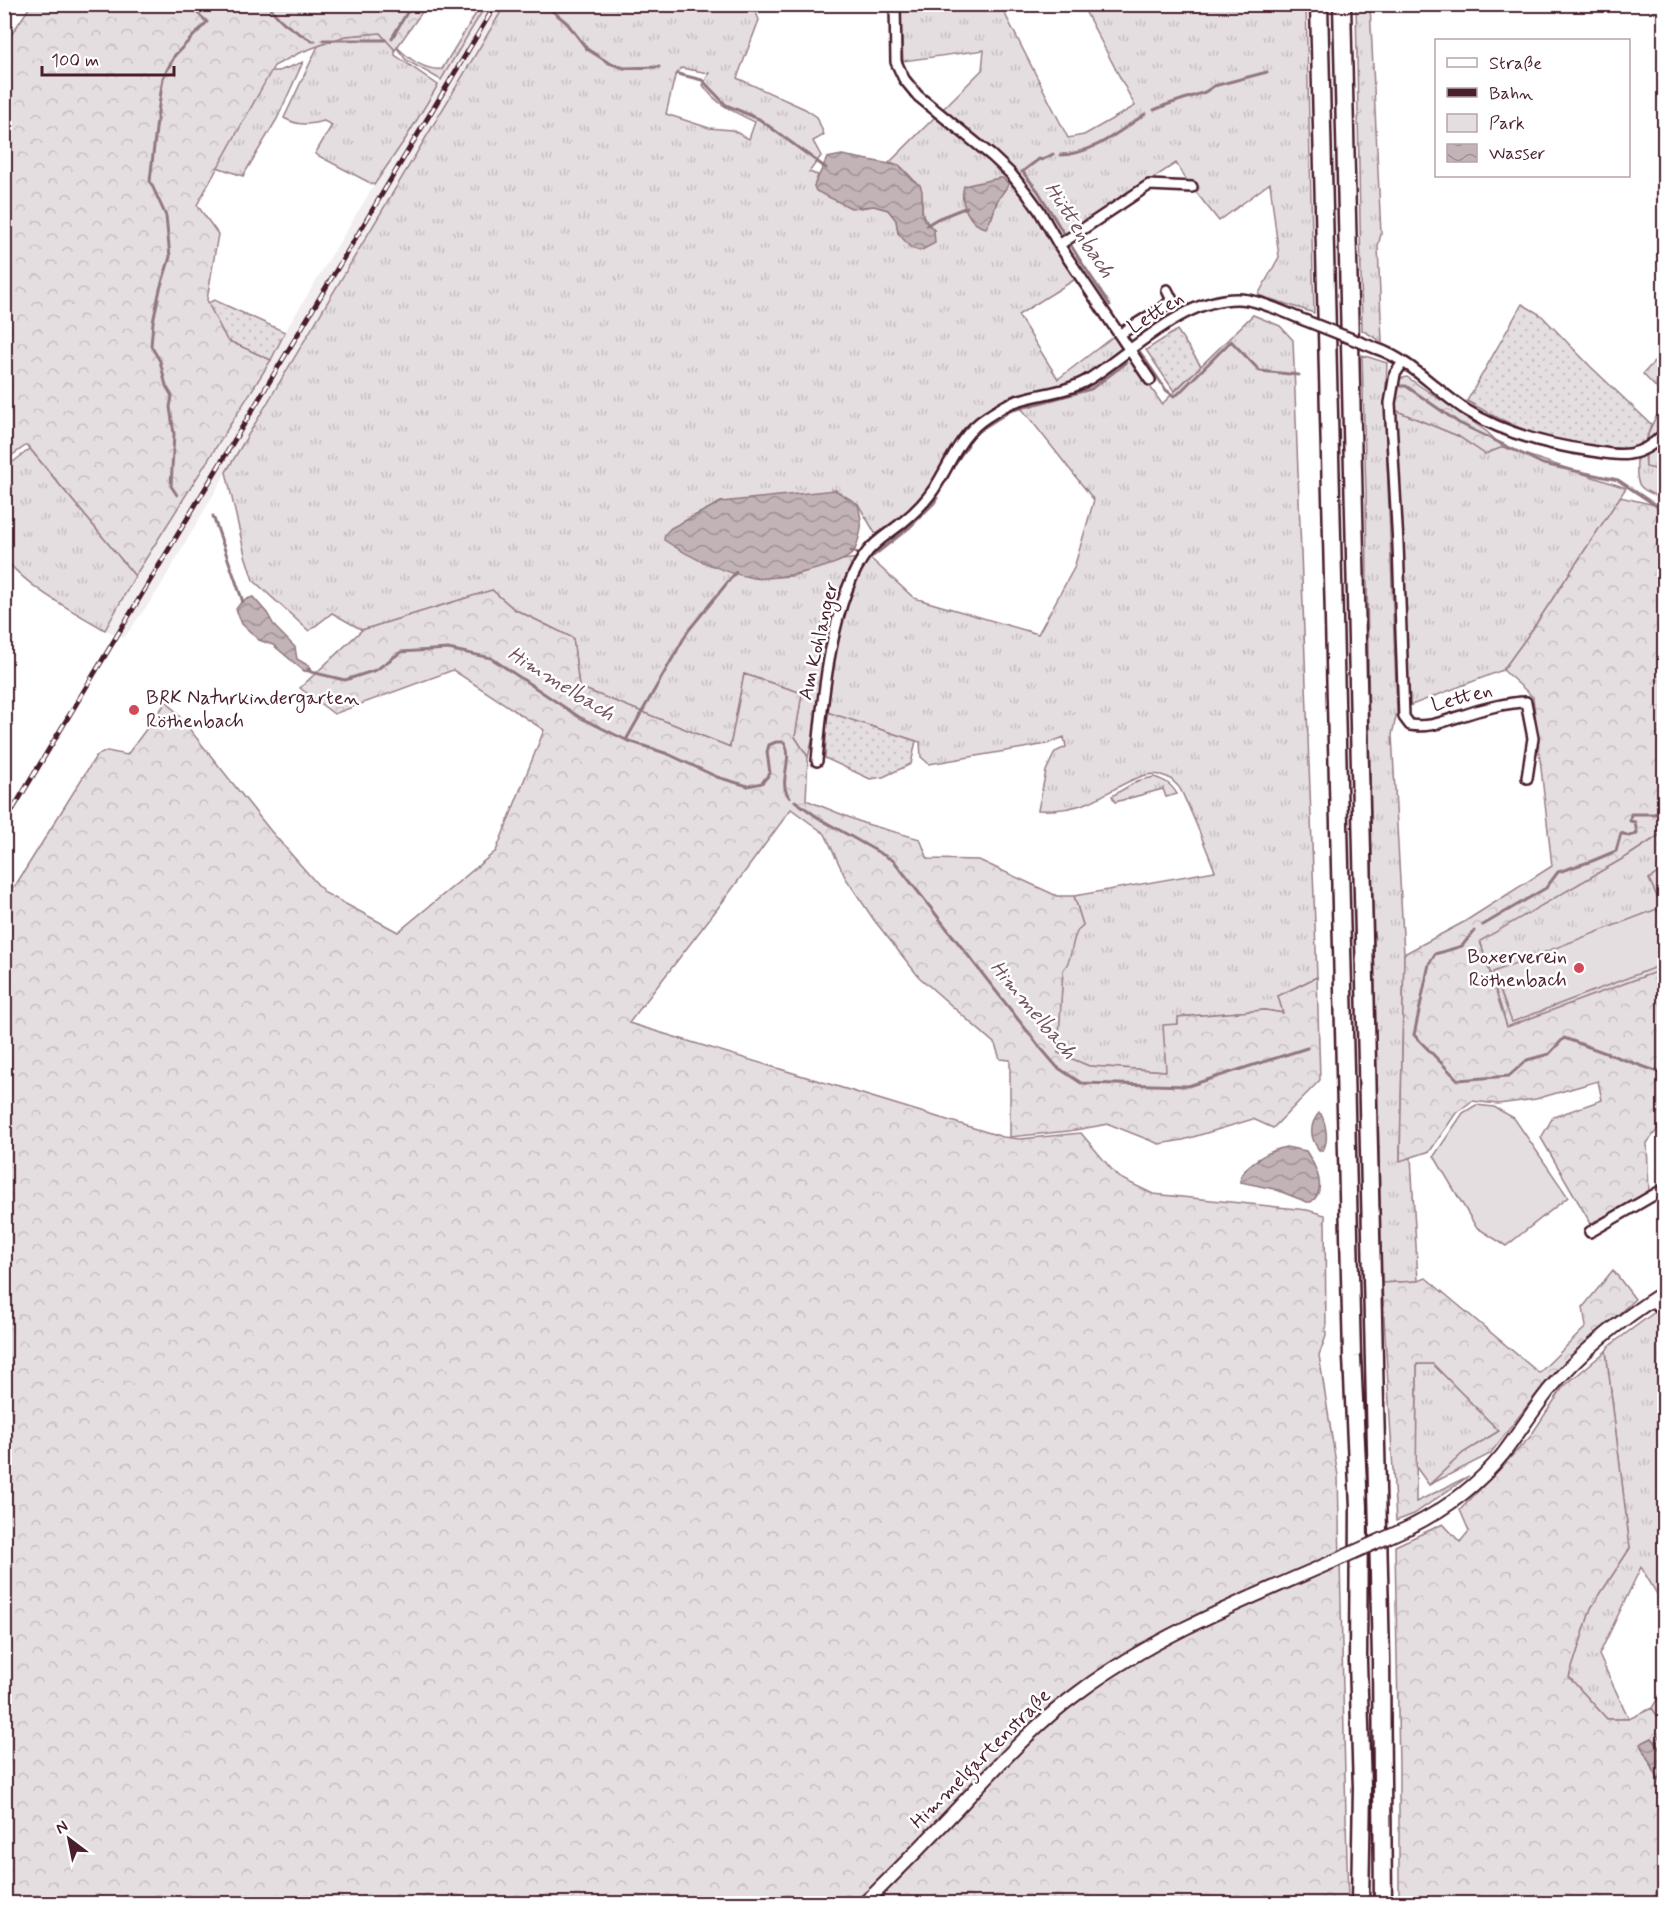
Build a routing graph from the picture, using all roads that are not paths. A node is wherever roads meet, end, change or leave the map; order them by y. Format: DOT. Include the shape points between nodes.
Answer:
graph roads {
  1 [pos="895,4"];
  2 [pos="1319,4"];
  3 [pos="1342,4"];
  4 [pos="1192,187"];
  5 [pos="1059,245"];
  6 [pos="1167,290"];
  7 [pos="1120,334"];
  8 [pos="1131,350"];
  9 [pos="1403,362"];
  10 [pos="1150,380"];
  11 [pos="1665,434"];
  12 [pos="817,761"];
  13 [pos="1527,778"];
  14 [pos="1665,1189"];
  15 [pos="1590,1232"];
  16 [pos="1665,1292"];
  17 [pos="1652,1300"];
  18 [pos="1665,1312"];
  19 [pos="863,1904"];
  20 [pos="1360,1904"];
  21 [pos="1383,1904"];
  1 -- 5 [label="street, Letten" via="896,62 904,79 918,96 1011,174 1040,210"];
  2 -- 20 [label="highway" via="1352,1357 1359,1507"];
  3 -- 21 [label="highway" via="1381,1658"];
  4 -- 5 [label="street" via="1149,185"];
  5 -- 7 [label="street, Letten"];
  6 -- 7 [label="street" via="1172,300"];
  7 -- 8 [label="street, Letten"];
  8 -- 9 [label="street, Letten, bridge" via="1181,315 1205,305 1239,299 1304,320"];
  8 -- 10 [label="street"];
  8 -- 12 [label="street, Am Kohlanger" via="1081,384 1011,403 985,418 957,447 921,505 868,550 844,599 832,646"];
  9 -- 11 [label="street, Letten" via="1467,410 1525,437 1563,447 1628,454 1653,444"];
  9 -- 13 [label="street, Letten" via="1395,374 1390,404 1404,717 1407,724 1439,725 1478,711 1526,702 1533,738"];
  14 -- 15 [label="street"];
  16 -- 17 [label="street, Himmelgartenstraße"];
  17 -- 18 [label="street"];
  17 -- 19 [label="street, Himmelgartenstraße, bridge" via="1580,1356 1549,1390 1502,1455 1445,1508 1172,1635 1078,1693 1003,1759"];
}
